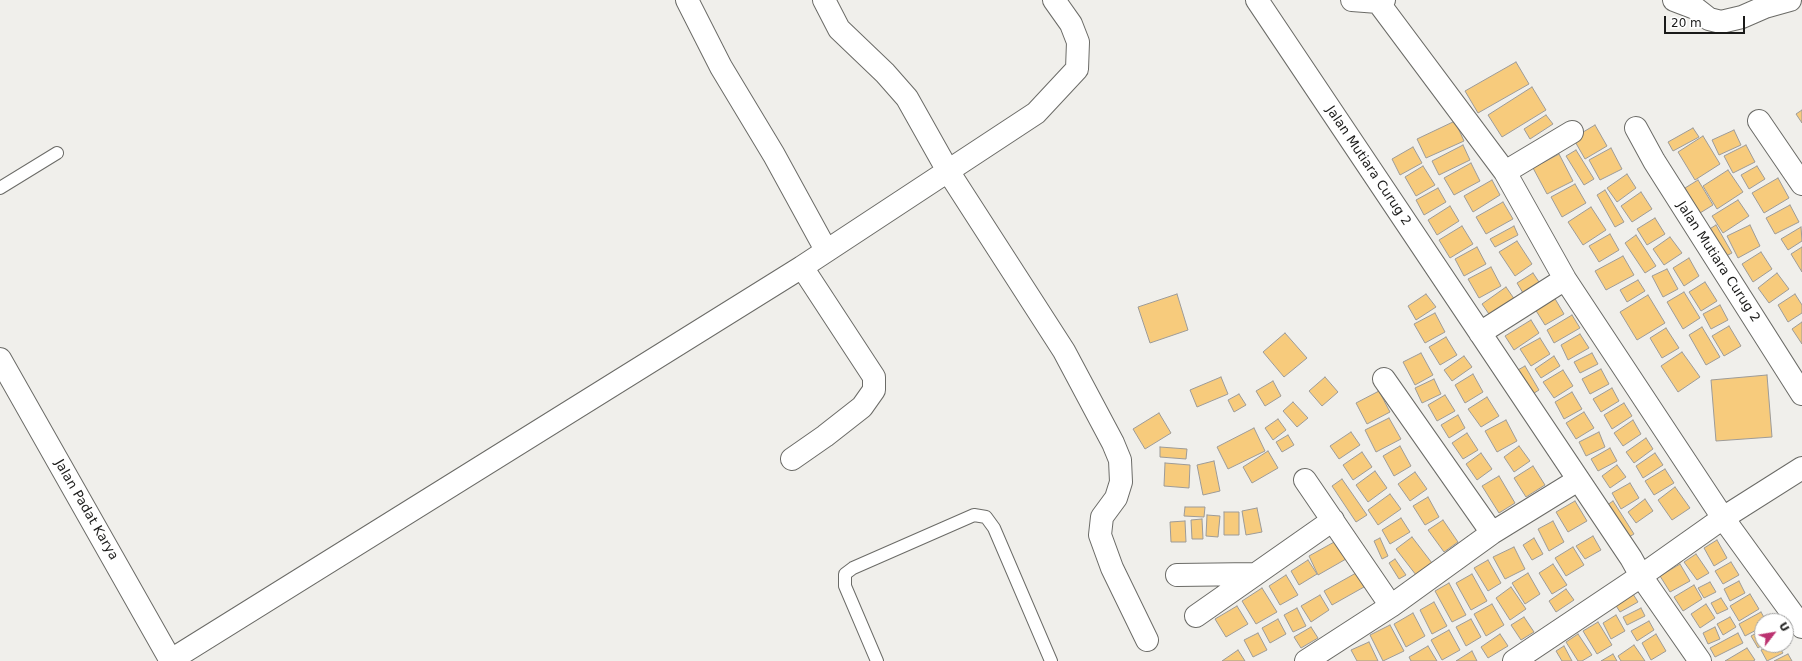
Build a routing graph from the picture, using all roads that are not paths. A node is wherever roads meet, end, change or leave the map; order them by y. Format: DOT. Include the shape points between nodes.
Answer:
graph roads {
  1 [pos="687,0"];
  2 [pos="824,0"];
  3 [pos="1054,0"];
  4 [pos="1257,0"];
  5 [pos="1352,0"];
  6 [pos="1674,0"];
  7 [pos="1790,0"];
  8 [pos="1381,1"];
  9 [pos="1759,121"];
  10 [pos="1636,128"];
  11 [pos="1572,132"];
  12 [pos="57,153"];
  13 [pos="948,171"];
  14 [pos="1505,172"];
  15 [pos="1802,184"];
  16 [pos="0,188"];
  17 [pos="826,250"];
  18 [pos="802,267"];
  19 [pos="1565,279"];
  20 [pos="1480,333"];
  21 [pos="0,359"];
  22 [pos="1384,379"];
  23 [pos="1802,394"];
  24 [pos="792,459"];
  25 [pos="1802,468"];
  26 [pos="1305,480"];
  27 [pos="1578,480"];
  28 [pos="1723,518"];
  29 [pos="1333,520"];
  30 [pos="1492,533"];
  31 [pos="1254,574"];
  32 [pos="1177,575"];
  33 [pos="1641,576"];
  34 [pos="1391,606"];
  35 [pos="1196,616"];
  36 [pos="1802,627"];
  37 [pos="1146,640"];
  38 [pos="171,661"];
  39 [pos="878,661"];
  40 [pos="1051,661"];
  41 [pos="1306,661"];
  42 [pos="1514,661"];
  43 [pos="1700,661"];
  1 -- 17 [label="street" via="721,67 774,155"];
  2 -- 13 [label="street" via="840,29 907,98"];
  3 -- 13 [label="street" via="1071,24 1078,42 1077,70 1036,113"];
  4 -- 20 [label="street, Jalan Mutiara Curug 2"];
  5 -- 8 [label="street"];
  6 -- 7 [label="street" via="1695,8 1709,19 1721,22"];
  8 -- 14 [label="street"];
  9 -- 15 [label="street"];
  10 -- 23 [label="street, Jalan Mutiara Curug 2" via="1654,161"];
  11 -- 14 [label="street"];
  12 -- 16 [label="lane"];
  13 -- 17 [label="street"];
  13 -- 37 [label="street" via="1064,351 1113,443 1120,460 1121,482 1116,498 1102,517 1100,535 1112,568"];
  14 -- 19 [label="street"];
  17 -- 18 [label="street"];
  18 -- 24 [label="street" via="874,377 874,390 862,406"];
  18 -- 38 [label="street"];
  19 -- 20 [label="street"];
  19 -- 28 [label="street"];
  20 -- 27 [label="street, Jalan Mutiara Curug 2"];
  21 -- 38 [label="street, Jalan Padat Karya"];
  22 -- 30 [label="street"];
  25 -- 28 [label="street"];
  26 -- 29 [label="street"];
  27 -- 30 [label="street"];
  27 -- 33 [label="street, Jalan Mutiara Curug 2"];
  28 -- 33 [label="street"];
  28 -- 36 [label="street"];
  29 -- 31 [label="street"];
  29 -- 34 [label="street"];
  30 -- 34 [label="street"];
  31 -- 32 [label="street"];
  31 -- 35 [label="street"];
  33 -- 42 [label="street"];
  33 -- 43 [label="street, Jalan Mutiara Curug 2"];
  34 -- 41 [label="street"];
  39 -- 40 [label="lane" via="845,586 845,574 852,568 974,515 986,517 994,528"];
}
